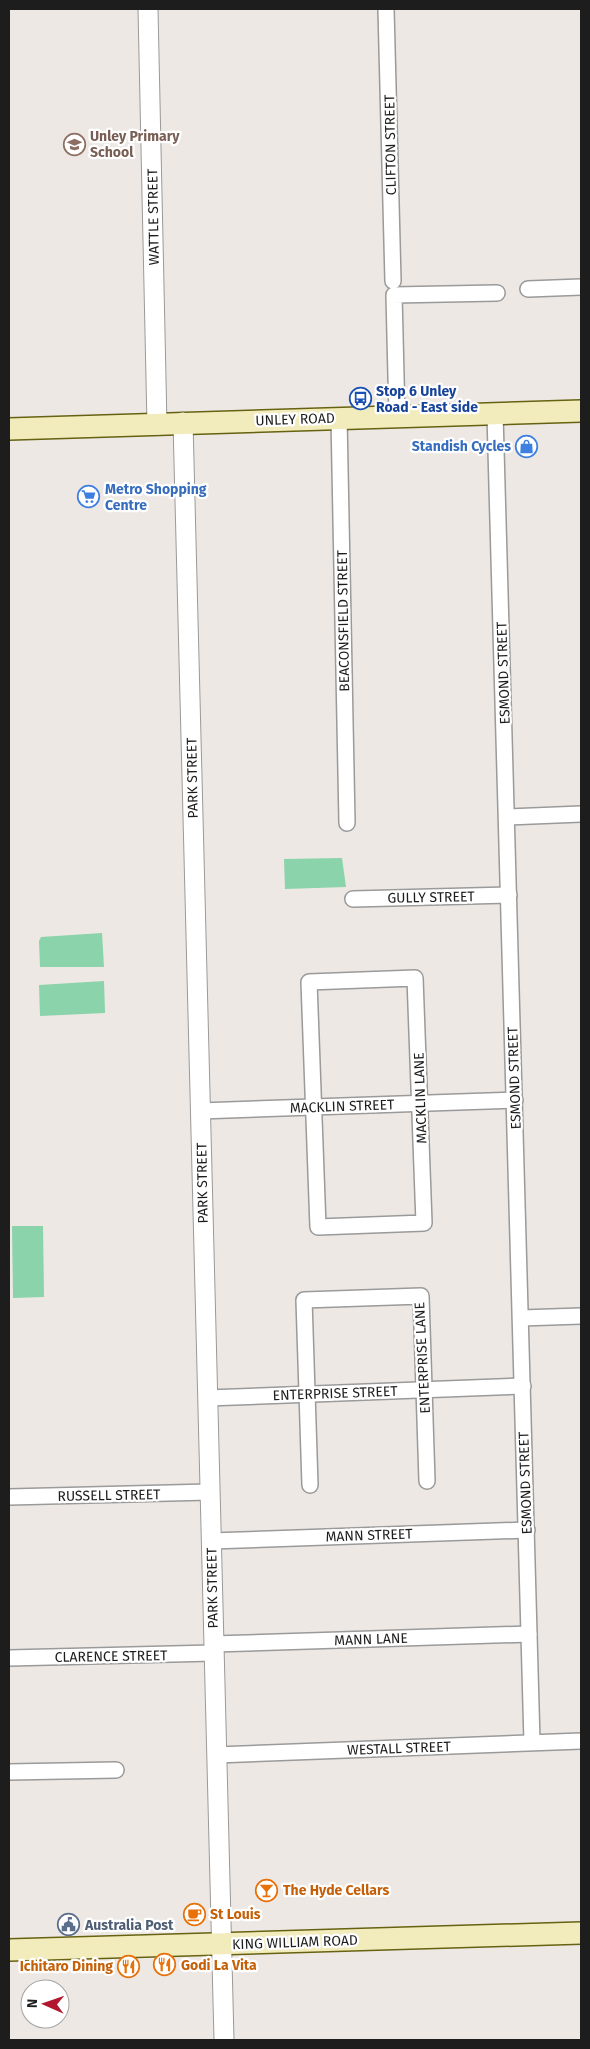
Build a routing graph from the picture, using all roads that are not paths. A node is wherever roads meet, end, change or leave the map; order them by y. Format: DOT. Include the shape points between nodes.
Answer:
graph roads {
  1 [pos="148,9"];
  2 [pos="386,9"];
  3 [pos="581,287"];
  4 [pos="393,288"];
  5 [pos="528,289"];
  6 [pos="497,293"];
  7 [pos="581,411"];
  8 [pos="495,414"];
  9 [pos="396,417"];
  10 [pos="339,418"];
  11 [pos="183,422"];
  12 [pos="157,425"];
  13 [pos="9,429"];
  14 [pos="581,814"];
  15 [pos="507,817"];
  16 [pos="347,823"];
  17 [pos="509,895"];
  18 [pos="353,899"];
  19 [pos="514,1100"];
  20 [pos="420,1103"];
  21 [pos="314,1107"];
  22 [pos="200,1110"];
  23 [pos="581,1316"];
  24 [pos="520,1318"];
  25 [pos="522,1386"];
  26 [pos="424,1389"];
  27 [pos="307,1394"];
  28 [pos="207,1398"];
  29 [pos="427,1481"];
  30 [pos="310,1485"];
  31 [pos="209,1492"];
  32 [pos="9,1497"];
  33 [pos="526,1530"];
  34 [pos="211,1540"];
  35 [pos="529,1634"];
  36 [pos="213,1649"];
  37 [pos="9,1658"];
  38 [pos="581,1741"];
  39 [pos="532,1742"];
  40 [pos="216,1755"];
  41 [pos="116,1770"];
  42 [pos="9,1772"];
  43 [pos="581,1934"];
  44 [pos="220,1944"];
  45 [pos="9,1950"];
  46 [pos="224,2040"];
  1 -- 12 [label="street, WATTLE STREET"];
  2 -- 4 [label="street, CLIFTON STREET"];
  3 -- 5 [label="street"];
  4 -- 6 [label="street"];
  4 -- 9 [label="street, CLIFTON STREET"];
  7 -- 8 [label="main road, UNLEY ROAD"];
  8 -- 9 [label="main road, UNLEY ROAD"];
  8 -- 15 [label="street, ESMOND STREET"];
  9 -- 10 [label="main road, UNLEY ROAD"];
  10 -- 11 [label="main road, UNLEY ROAD"];
  10 -- 16 [label="street, BEACONSFIELD STREET"];
  11 -- 12 [label="main road, UNLEY ROAD"];
  11 -- 22 [label="street, PARK STREET"];
  12 -- 13 [label="main road, UNLEY ROAD"];
  14 -- 15 [label="street"];
  15 -- 17 [label="street, ESMOND STREET"];
  17 -- 18 [label="street, GULLY STREET"];
  17 -- 19 [label="street, ESMOND STREET"];
  19 -- 20 [label="street, MACKLIN STREET"];
  19 -- 24 [label="street, ESMOND STREET"];
  20 -- 21 [label="street, MACKLIN STREET"];
  20 -- 21 [label="street, MACKLIN LANE" via="424,1223 376,1225 318,1227"];
  20 -- 21 [label="street, MACKLIN LANE" via="415,978 386,979 309,982"];
  21 -- 22 [label="street, MACKLIN STREET"];
  22 -- 28 [label="street, PARK STREET"];
  23 -- 24 [label="street"];
  24 -- 25 [label="street, ESMOND STREET"];
  25 -- 26 [label="street, ENTERPRISE STREET"];
  25 -- 33 [label="street, ESMOND STREET"];
  26 -- 27 [label="street, ENTERPRISE STREET"];
  26 -- 27 [label="street, ENTERPRISE LANE" via="421,1296 304,1300"];
  26 -- 29 [label="street, ENTERPRISE LANE"];
  27 -- 28 [label="street, ENTERPRISE STREET"];
  27 -- 30 [label="street, ENTERPRISE LANE"];
  28 -- 31 [label="street, PARK STREET"];
  31 -- 32 [label="street, RUSSELL STREET"];
  31 -- 34 [label="street, PARK STREET"];
  33 -- 34 [label="street, MANN STREET"];
  33 -- 35 [label="street, ESMOND STREET"];
  34 -- 36 [label="street, PARK STREET"];
  35 -- 36 [label="street, MANN LANE"];
  35 -- 39 [label="street, ESMOND STREET"];
  36 -- 37 [label="street, CLARENCE STREET"];
  36 -- 40 [label="street, PARK STREET"];
  38 -- 39 [label="street, WESTALL STREET"];
  39 -- 40 [label="street, WESTALL STREET"];
  40 -- 44 [label="street, PARK STREET"];
  41 -- 42 [label="street"];
  43 -- 44 [label="main road, KING WILLIAM ROAD"];
  44 -- 45 [label="main road, KING WILLIAM ROAD"];
  44 -- 46 [label="street, PARK STREET"];
}
